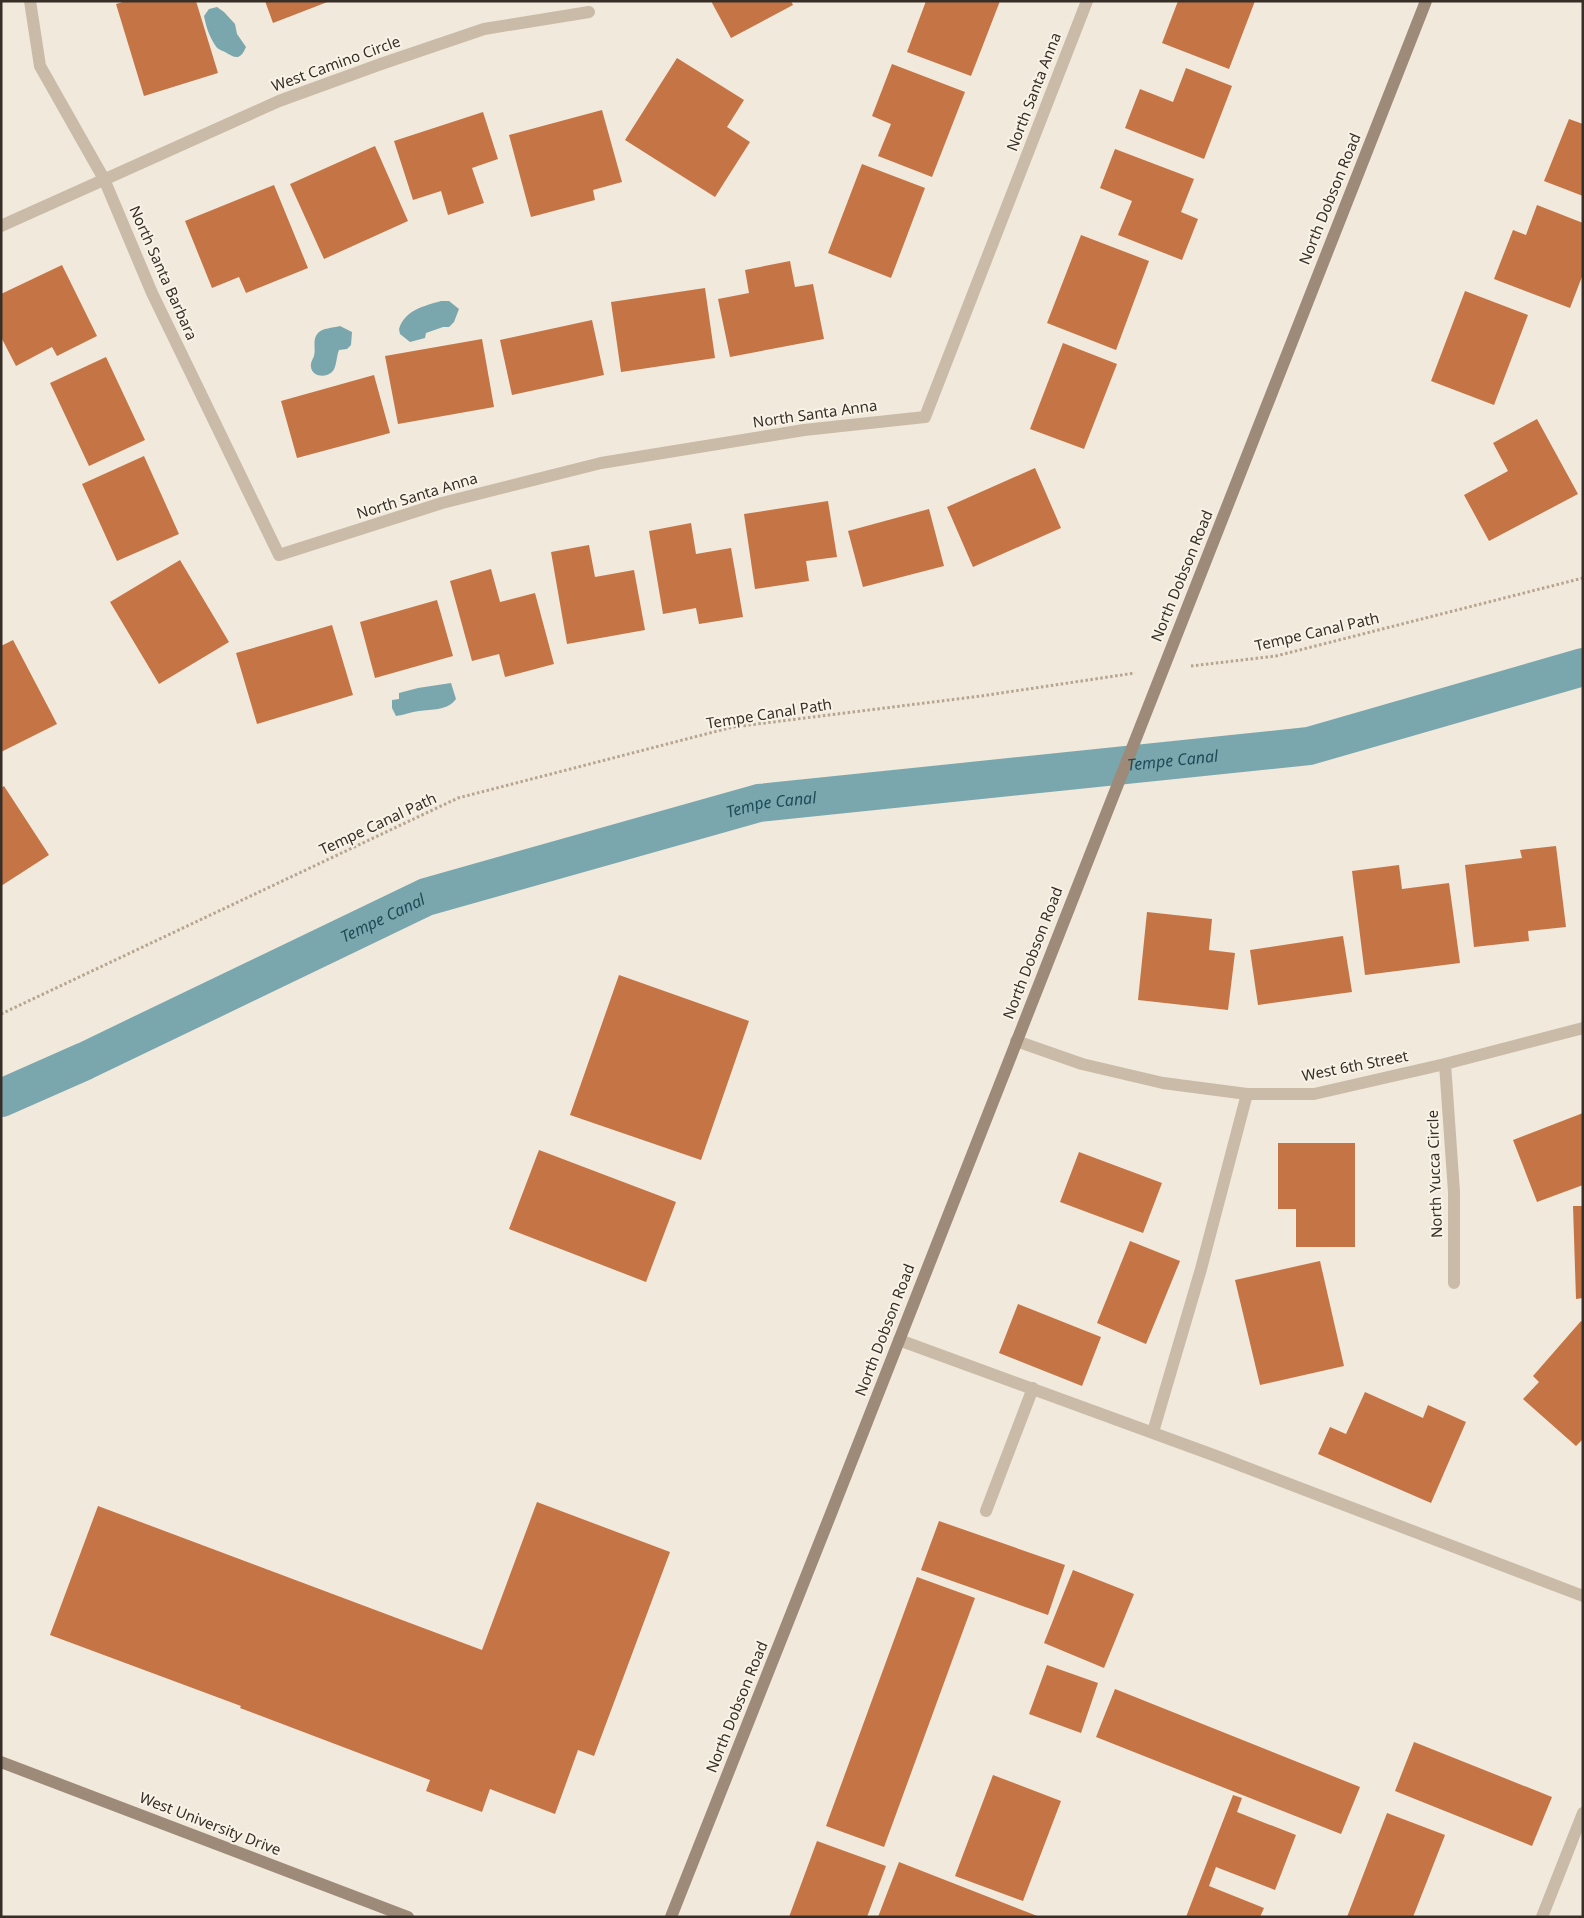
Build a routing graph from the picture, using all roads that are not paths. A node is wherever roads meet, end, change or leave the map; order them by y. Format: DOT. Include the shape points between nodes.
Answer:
graph roads {
  1 [pos="30,1"];
  2 [pos="1087,1"];
  3 [pos="1426,1"];
  4 [pos="589,12"];
  5 [pos="104,179"];
  6 [pos="1,226"];
  7 [pos="279,556"];
  8 [pos="1583,1028"];
  9 [pos="1016,1041"];
  10 [pos="1445,1064"];
  11 [pos="1246,1094"];
  12 [pos="1454,1283"];
  13 [pos="899,1340"];
  14 [pos="1033,1388"];
  15 [pos="1153,1432"];
  16 [pos="986,1511"];
  17 [pos="1583,1596"];
  18 [pos="1,1762"];
  19 [pos="1583,1813"];
  20 [pos="408,1917"];
  21 [pos="671,1917"];
  22 [pos="1542,1917"];
  1 -- 5 [label="street, North Santa Barbara" via="40,66"];
  2 -- 7 [label="street, North Santa Anna" via="925,416 804,430 601,463 442,503"];
  3 -- 9 [label="main road, North Dobson Road"];
  4 -- 5 [label="street, West Camino Circle" via="484,29 381,64 279,101"];
  5 -- 6 [label="street, West Camino Circle"];
  5 -- 7 [label="street, North Santa Barbara" via="152,293"];
  8 -- 10 [label="street, West 6th Street"];
  9 -- 11 [label="street, West 6th Street" via="1114,1072 1163,1083"];
  9 -- 13 [label="main road, North Dobson Road"];
  10 -- 11 [label="street, West 6th Street" via="1314,1094"];
  10 -- 12 [label="street, North Yucca Circle" via="1454,1192"];
  11 -- 15 [label="street" via="1201,1269"];
  13 -- 14 [label="street"];
  13 -- 21 [label="main road, North Dobson Road"];
  14 -- 15 [label="street"];
  14 -- 16 [label="street"];
  15 -- 17 [label="street"];
  18 -- 20 [label="main road, West University Drive"];
  19 -- 22 [label="street"];
}
